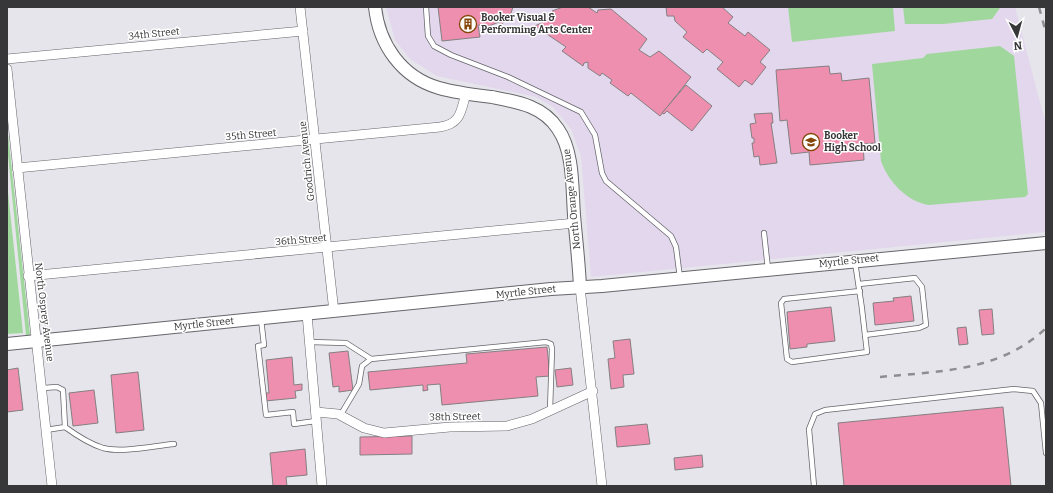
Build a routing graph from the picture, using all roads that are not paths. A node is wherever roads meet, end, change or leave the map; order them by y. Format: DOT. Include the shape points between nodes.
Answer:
graph roads {
  1 [pos="300,7"];
  2 [pos="375,7"];
  3 [pos="426,7"];
  4 [pos="303,30"];
  5 [pos="7,59"];
  6 [pos="7,69"];
  7 [pos="466,93"];
  8 [pos="9,120"];
  9 [pos="316,140"];
  10 [pos="17,168"];
  11 [pos="575,223"];
  12 [pos="764,233"];
  13 [pos="1046,243"];
  14 [pos="327,248"];
  15 [pos="855,261"];
  16 [pos="768,269"];
  17 [pos="28,276"];
  18 [pos="680,278"];
  19 [pos="859,284"];
  20 [pos="580,287"];
  21 [pos="860,292"];
  22 [pos="334,312"];
  23 [pos="307,314"];
  24 [pos="261,318"];
  25 [pos="865,335"];
  26 [pos="36,341"];
  27 [pos="310,342"];
  28 [pos="7,344"];
  29 [pos="371,359"];
  30 [pos="42,388"];
  31 [pos="593,391"];
  32 [pos="550,410"];
  33 [pos="340,416"];
  34 [pos="316,417"];
  35 [pos="65,427"];
  36 [pos="46,430"];
  37 [pos="174,444"];
  38 [pos="1046,454"];
  39 [pos="52,486"];
  40 [pos="322,486"];
  41 [pos="602,486"];
  42 [pos="814,486"];
  1 -- 4 [label="street, Goodrich Avenue"];
  2 -- 7 [label="street, North Orange Avenue" via="377,22 386,45 398,63 417,78 438,88"];
  3 -- 18 [label="lane" via="428,36 434,46 508,77 581,112 595,135 602,173 606,181 671,236 676,247"];
  4 -- 5 [label="street, 34th Street"];
  4 -- 9 [label="street, Goodrich Avenue"];
  6 -- 8 [label="street, North Osprey Avenue"];
  7 -- 9 [label="street, 35th Street" via="460,115 449,126"];
  7 -- 11 [label="street, North Orange Avenue" via="522,102 543,112 559,129 568,152"];
  8 -- 10 [label="street, North Osprey Avenue"];
  9 -- 10 [label="street, 35th Street"];
  9 -- 14 [label="street, Goodrich Avenue"];
  10 -- 17 [label="street, North Osprey Avenue"];
  11 -- 14 [label="street, 36th Street"];
  11 -- 20 [label="street, North Orange Avenue"];
  12 -- 16 [label="lane"];
  13 -- 15 [label="street, Myrtle Street"];
  14 -- 17 [label="street, 36th Street"];
  14 -- 22 [label="street, Goodrich Avenue"];
  15 -- 16 [label="street, Myrtle Street"];
  15 -- 19 [label="lane"];
  16 -- 18 [label="street, Myrtle Street"];
  17 -- 26 [label="street, North Osprey Avenue"];
  18 -- 20 [label="street, Myrtle Street"];
  19 -- 21 [label="lane"];
  19 -- 25 [label="lane" via="915,278 922,287 926,325"];
  20 -- 22 [label="street, Myrtle Street"];
  20 -- 31 [label="street, North Orange Avenue"];
  21 -- 25 [label="lane"];
  21 -- 25 [label="lane" via="784,299 781,303 787,359 792,362 867,352"];
  22 -- 23 [label="street, Myrtle Street"];
  23 -- 24 [label="street, Myrtle Street"];
  23 -- 27 [label="street"];
  24 -- 26 [label="street, Myrtle Street"];
  24 -- 34 [label="lane" via="264,345 258,346 266,415 293,412 294,424"];
  26 -- 28 [label="street, Myrtle Street"];
  26 -- 30 [label="street, North Osprey Avenue"];
  27 -- 29 [label="lane" via="346,343"];
  27 -- 34 [label="street"];
  29 -- 32 [label="lane" via="548,343 552,346 553,355"];
  29 -- 33 [label="lane" via="362,366 359,384"];
  30 -- 35 [label="lane" via="62,389"];
  30 -- 36 [label="street, North Osprey Avenue"];
  31 -- 32 [label="street, 38th Street"];
  31 -- 41 [label="street, North Orange Avenue"];
  32 -- 33 [label="street, 38th Street" via="532,419 507,426 450,427 384,433 364,428"];
  33 -- 34 [label="street, 38th Street" via="334,413"];
  34 -- 40 [label="street"];
  35 -- 36 [label="lane"];
  35 -- 37 [label="lane" via="108,449"];
  36 -- 39 [label="street, North Osprey Avenue"];
  38 -- 42 [label="lane" via="1041,403 1033,391 1014,389 824,410 815,414 809,429"];
}
